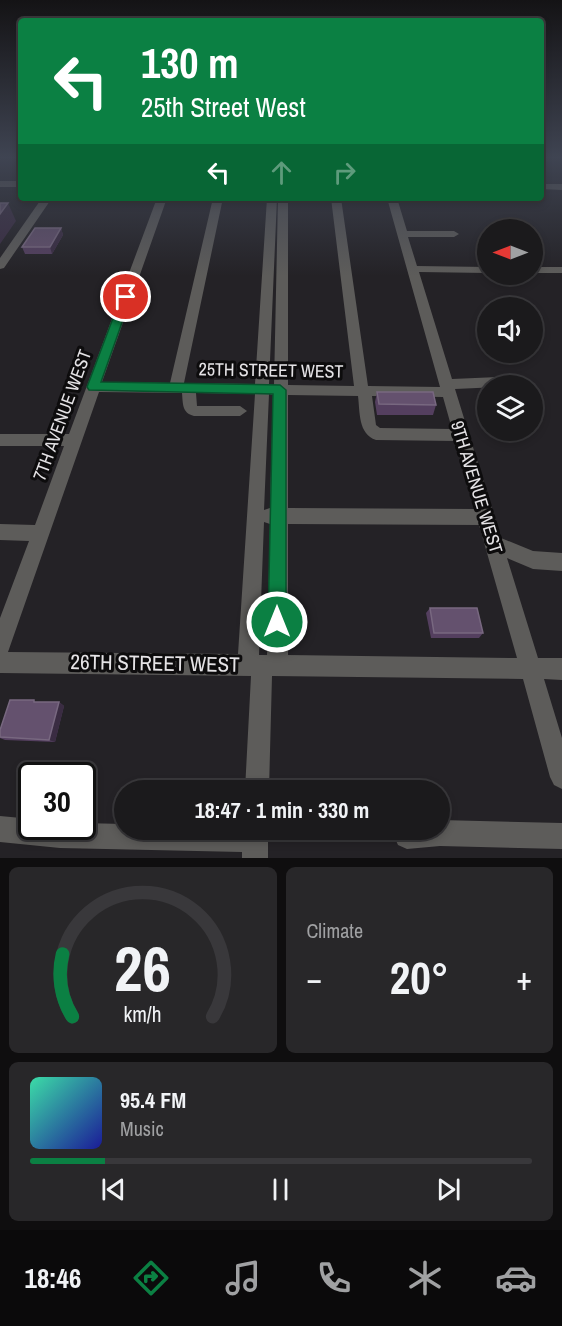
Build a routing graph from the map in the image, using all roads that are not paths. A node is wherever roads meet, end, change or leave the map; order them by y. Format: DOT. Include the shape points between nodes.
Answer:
graph roads {
  1 [pos="45,201"];
  2 [pos="161,201"];
  3 [pos="217,201"];
  4 [pos="272,201"];
  5 [pos="283,201"];
  6 [pos="336,201"];
  7 [pos="393,201"];
  8 [pos="402,234"];
  9 [pos="453,234"];
  10 [pos="0,244"];
  11 [pos="15,244"];
  12 [pos="0,266"];
  13 [pos="413,269"];
  14 [pos="477,270"];
  15 [pos="543,270"];
  16 [pos="562,270"];
  17 [pos="477,385"];
  18 [pos="93,387"];
  19 [pos="183,388"];
  20 [pos="448,388"];
  21 [pos="263,390"];
  22 [pos="280,390"];
  23 [pos="363,391"];
  24 [pos="240,411"];
  25 [pos="461,435"];
  26 [pos="0,440"];
  27 [pos="74,440"];
  28 [pos="257,516"];
  29 [pos="278,516"];
  30 [pos="485,517"];
  31 [pos="0,532"];
  32 [pos="40,532"];
  33 [pos="494,544"];
  34 [pos="533,560"];
  35 [pos="562,562"];
  36 [pos="502,571"];
  37 [pos="0,645"];
  38 [pos="0,662"];
  39 [pos="262,664"];
  40 [pos="531,669"];
  41 [pos="562,669"];
  42 [pos="562,777"];
  43 [pos="257,780"];
  44 [pos="0,830"];
  45 [pos="450,833"];
  46 [pos="562,836"];
  47 [pos="255,843"];
  1 -- 11 [label="street"];
  2 -- 18 [label="street, 7TH AVENUE WEST"];
  3 -- 19 [label="street"];
  4 -- 21 [label="street"];
  5 -- 22 [label="street"];
  6 -- 23 [label="street"];
  7 -- 8 [label="street, 9TH AVENUE WEST"];
  8 -- 9 [label="street"];
  8 -- 13 [label="street, 9TH AVENUE WEST"];
  10 -- 11 [label="street"];
  11 -- 12 [label="street"];
  13 -- 14 [label="street"];
  13 -- 20 [label="street, 9TH AVENUE WEST"];
  15 -- 16 [label="street"];
  17 -- 20 [label="street, 25TH STREET WEST"];
  18 -- 19 [label="street, 25TH STREET WEST"];
  18 -- 27 [label="street, 7TH AVENUE WEST"];
  19 -- 21 [label="street, 25TH STREET WEST"];
  19 -- 24 [label="street" via="194,411"];
  20 -- 23 [label="street, 25TH STREET WEST"];
  20 -- 25 [label="street, 9TH AVENUE WEST"];
  21 -- 22 [label="street, 25TH STREET WEST"];
  21 -- 28 [label="street"];
  22 -- 23 [label="street, 25TH STREET WEST"];
  22 -- 29 [label="street"];
  23 -- 25 [label="street" via="369,427 376,434"];
  25 -- 30 [label="street, 9TH AVENUE WEST"];
  26 -- 27 [label="street"];
  27 -- 32 [label="street, 7TH AVENUE WEST"];
  28 -- 29 [label="street"];
  28 -- 39 [label="street"];
  29 -- 30 [label="street"];
  29 -- 39 [label="street"];
  30 -- 33 [label="street, 9TH AVENUE WEST"];
  31 -- 32 [label="street"];
  32 -- 37 [label="street, 7TH AVENUE WEST"];
  33 -- 34 [label="street"];
  33 -- 36 [label="street, 9TH AVENUE WEST"];
  34 -- 35 [label="street"];
  34 -- 36 [label="street"];
  36 -- 40 [label="street, 9TH AVENUE WEST"];
  38 -- 39 [label="street, 26TH STREET WEST"];
  39 -- 40 [label="street, 26TH STREET WEST"];
  39 -- 43 [label="street"];
  40 -- 41 [label="street, 26TH STREET WEST"];
  40 -- 42 [label="street, 9TH AVENUE WEST"];
  44 -- 47 [label="street"];
  45 -- 46 [label="street"];
}
